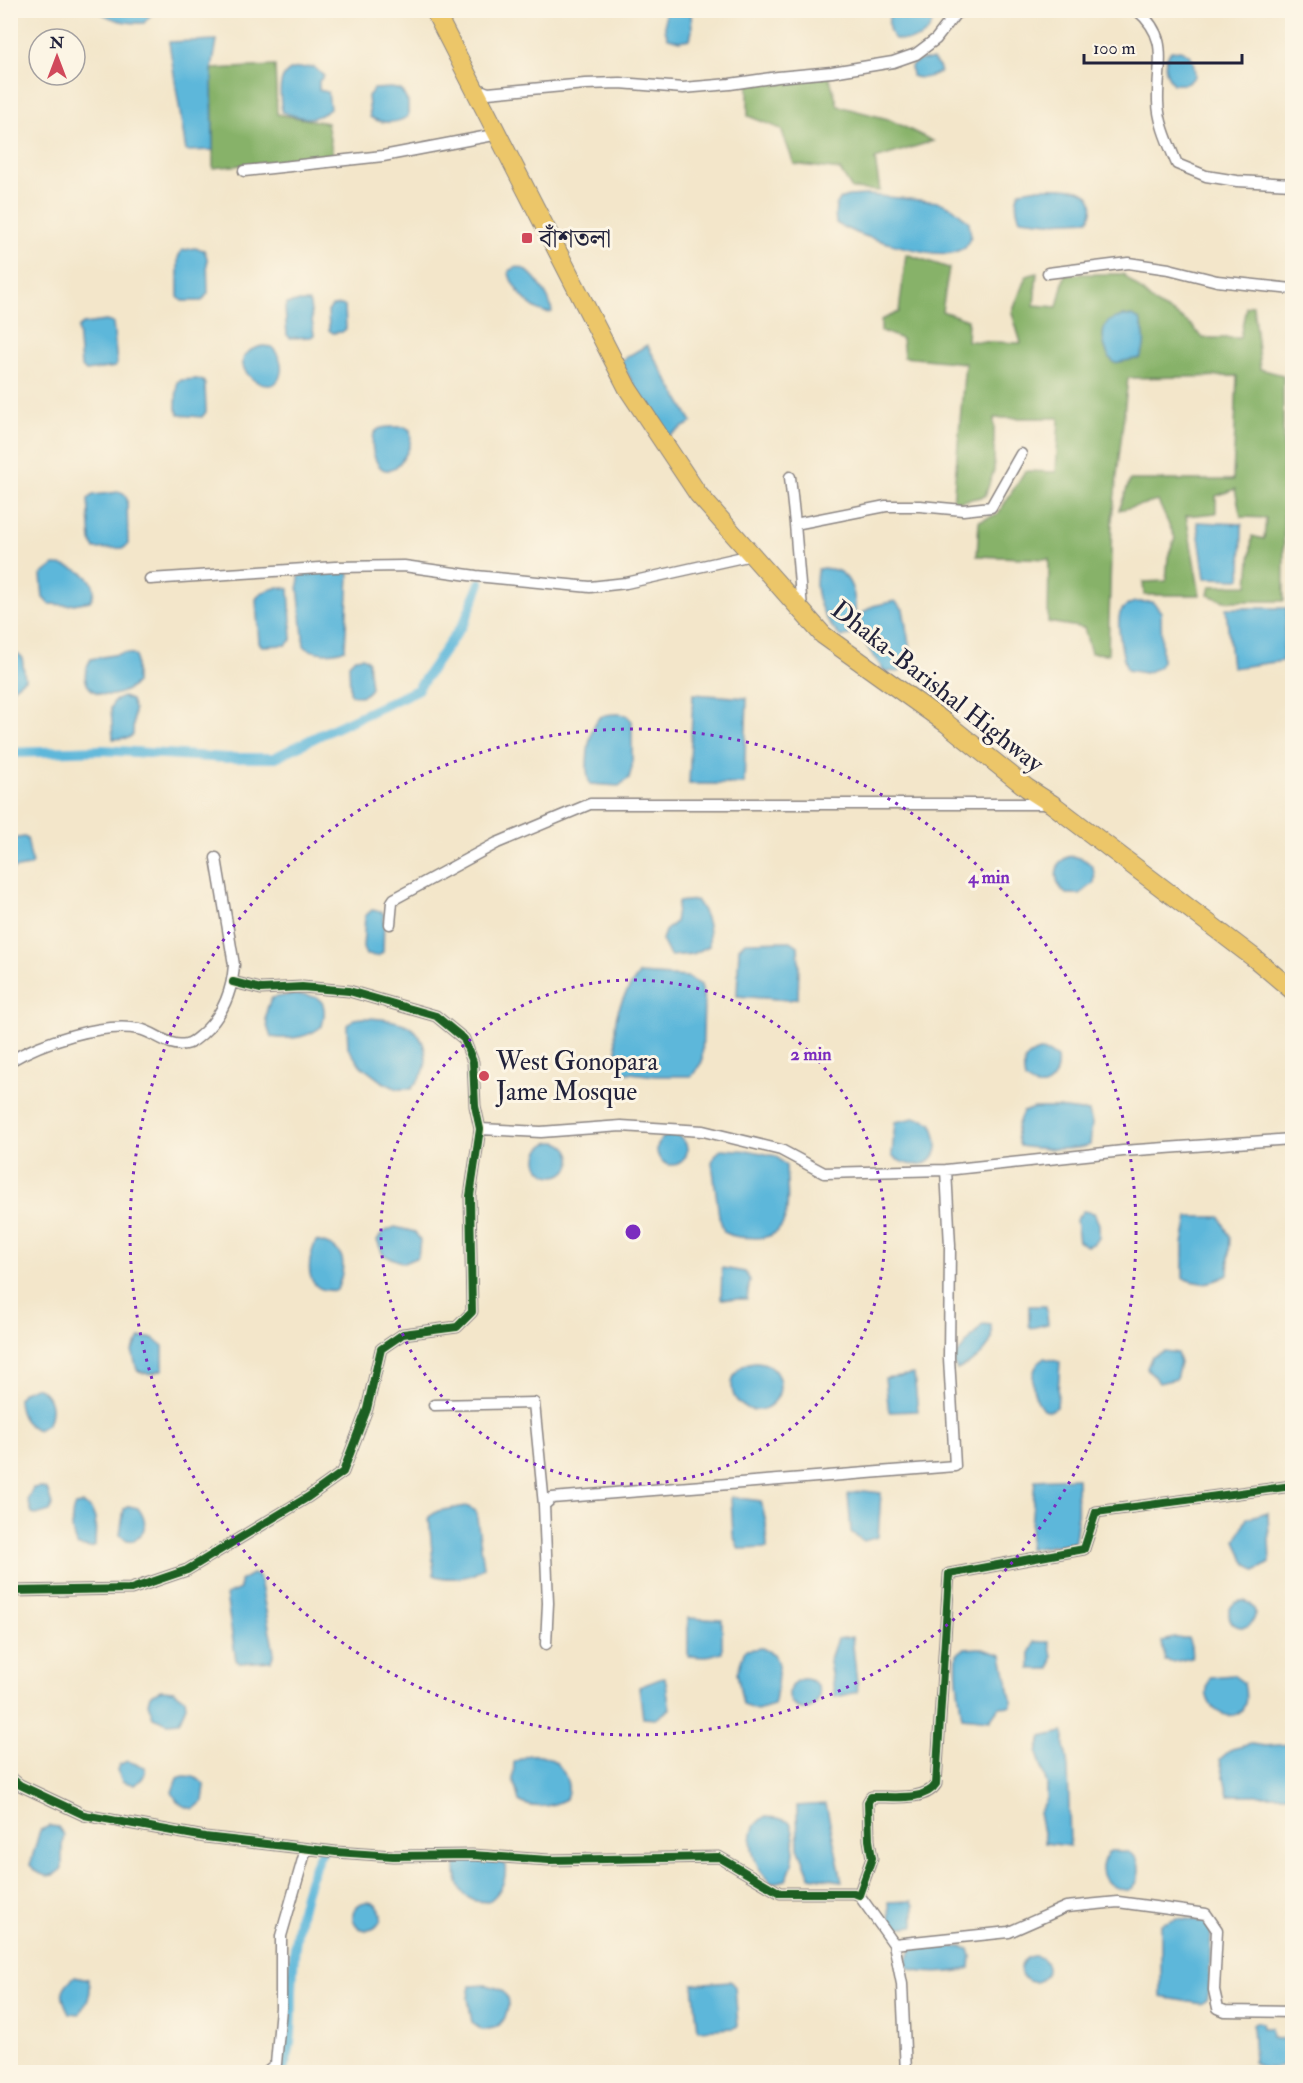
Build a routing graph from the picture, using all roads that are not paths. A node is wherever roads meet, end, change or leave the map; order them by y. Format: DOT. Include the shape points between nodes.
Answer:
graph roads {
  1 [pos="434,10"];
  2 [pos="967,10"];
  3 [pos="1137,10"];
  4 [pos="475,88"];
  5 [pos="499,134"];
  6 [pos="244,171"];
  7 [pos="1293,184"];
  8 [pos="1048,273"];
  9 [pos="1293,289"];
  10 [pos="1021,454"];
  11 [pos="790,477"];
  12 [pos="795,524"];
  13 [pos="752,555"];
  14 [pos="150,579"];
  15 [pos="805,615"];
  16 [pos="1052,804"];
  17 [pos="216,858"];
  18 [pos="390,924"];
  19 [pos="233,982"];
  20 [pos="1293,990"];
  21 [pos="10,1061"];
  22 [pos="480,1129"];
  23 [pos="1293,1139"];
  24 [pos="946,1170"];
  25 [pos="434,1405"];
  26 [pos="1293,1486"];
  27 [pos="544,1505"];
  28 [pos="10,1591"];
  29 [pos="546,1644"];
  30 [pos="10,1777"];
  31 [pos="306,1849"];
  32 [pos="859,1895"];
  33 [pos="894,1944"];
  34 [pos="1293,2012"];
  35 [pos="266,2073"];
  36 [pos="906,2073"];
  1 -- 4 [label="highway, Dhaka-Barishal Highway"];
  2 -- 4 [label="street" via="956,13 936,39 916,54 893,62 832,72 684,88 585,84 488,93"];
  3 -- 7 [label="street" via="1150,21 1158,43 1158,103 1177,164 1206,176"];
  4 -- 5 [label="highway, Dhaka-Barishal Highway"];
  5 -- 6 [label="street" via="384,156"];
  5 -- 13 [label="highway, Dhaka-Barishal Highway" via="628,389 698,494"];
  8 -- 9 [label="street" via="1128,263 1217,281"];
  10 -- 12 [label="street" via="991,507 963,510 886,506"];
  11 -- 12 [label="street"];
  12 -- 15 [label="street"];
  13 -- 14 [label="street" via="626,583 590,587 404,566"];
  13 -- 15 [label="highway, Dhaka-Barishal Highway"];
  15 -- 16 [label="highway, Dhaka-Barishal Highway" via="823,635"];
  16 -- 18 [label="street" via="590,804 497,843 394,899"];
  16 -- 20 [label="highway, Dhaka-Barishal Highway"];
  17 -- 19 [label="street" via="234,965"];
  19 -- 21 [label="street" via="215,1023 193,1042 175,1044 139,1029 109,1029 72,1034"];
  19 -- 22 [label="street" via="261,989 349,991 436,1016 464,1039 473,1062"];
  22 -- 24 [label="street" via="541,1132 621,1126 703,1131 781,1150 824,1173"];
  22 -- 28 [label="street" via="470,1196 472,1312 457,1327 403,1334 381,1349 367,1409 343,1472 187,1570 131,1589"];
  23 -- 24 [label="street" via="1123,1151"];
  24 -- 27 [label="street" via="955,1466 562,1496"];
  25 -- 27 [label="street" via="534,1403"];
  26 -- 32 [label="street" via="1096,1512 1084,1549 949,1574 936,1784 920,1795 871,1797 868,1802 872,1858"];
  27 -- 29 [label="street"];
  30 -- 31 [label="street" via="84,1815 205,1837"];
  31 -- 32 [label="street" via="393,1856 472,1855 549,1860 720,1857 780,1893"];
  31 -- 35 [label="street" via="281,1936 276,2064"];
  32 -- 33 [label="street"];
  33 -- 34 [label="street" via="1009,1932 1066,1907 1118,1902 1206,1914 1217,1930 1214,1990 1218,2008"];
  33 -- 36 [label="street" via="902,1984"];
}
